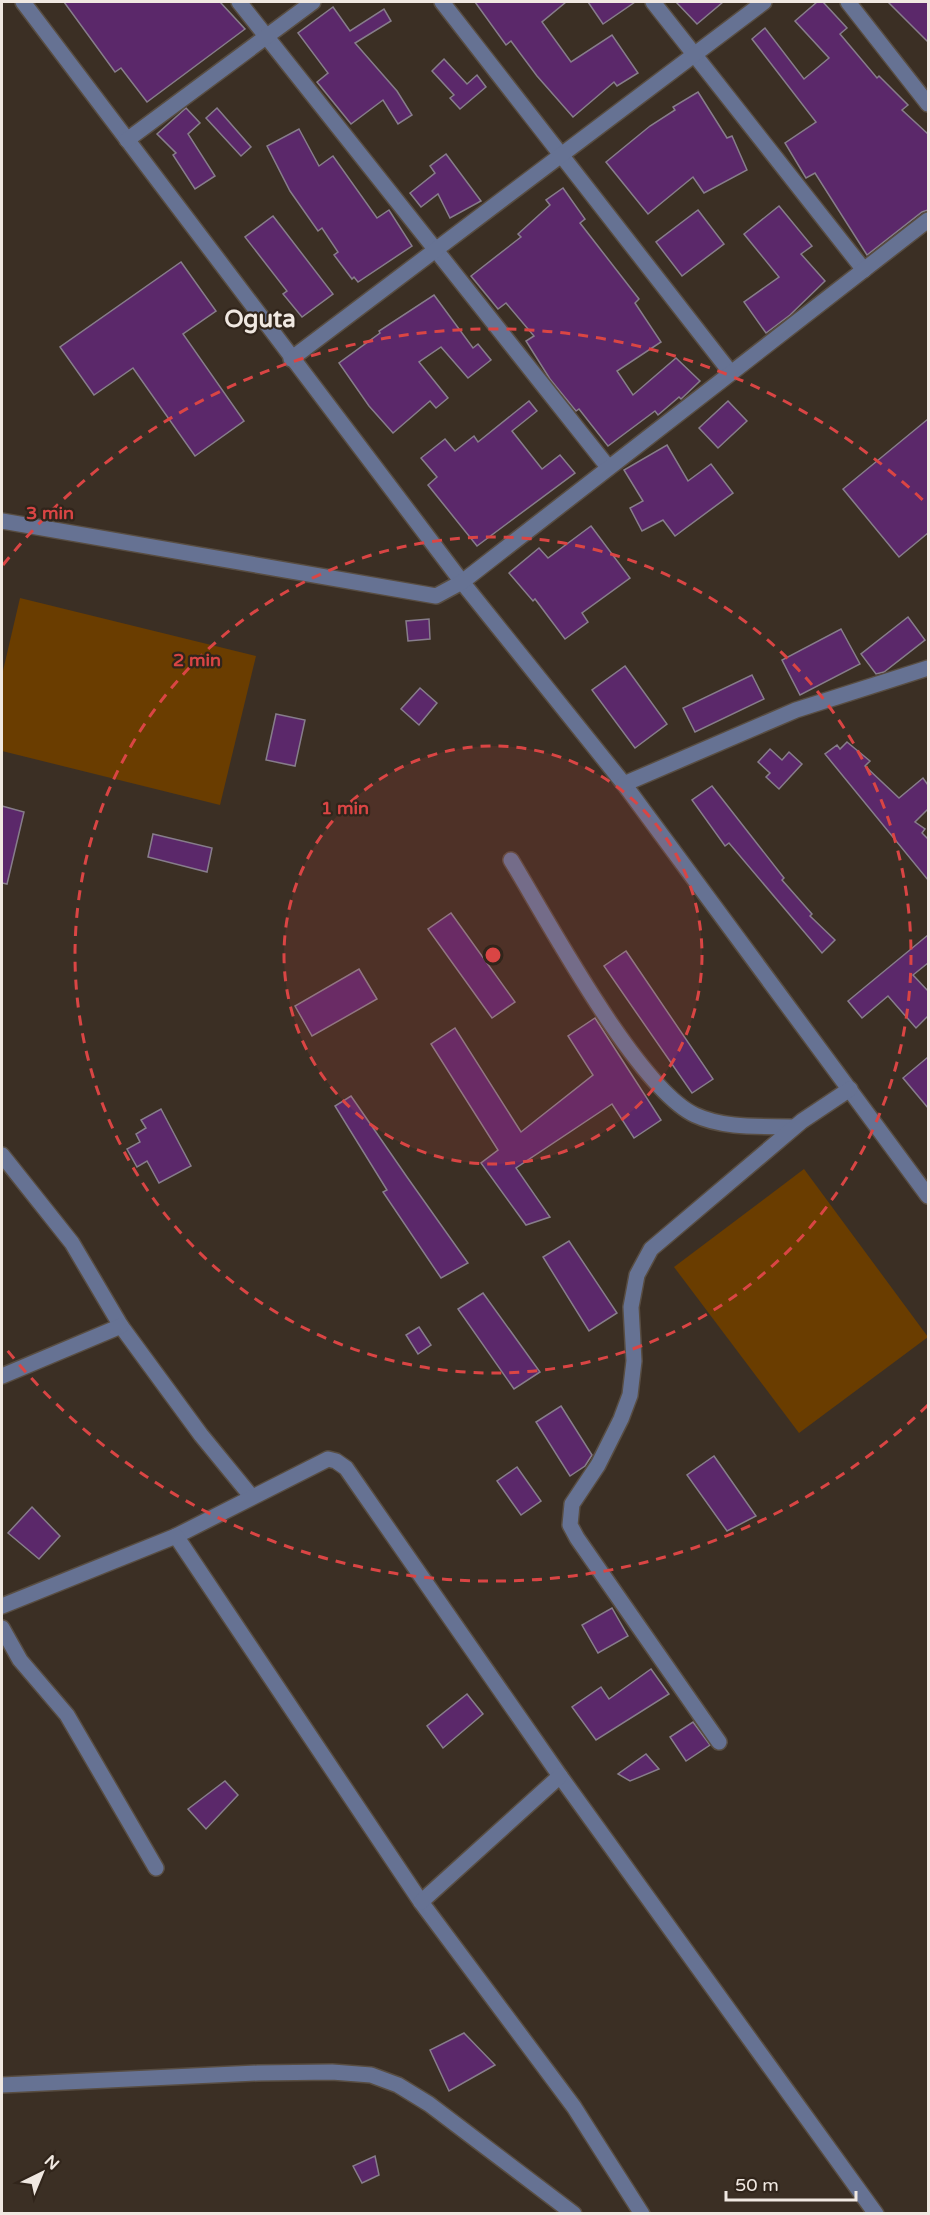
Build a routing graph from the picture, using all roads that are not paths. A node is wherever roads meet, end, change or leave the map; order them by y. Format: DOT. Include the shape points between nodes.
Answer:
graph roads {
  1 [pos="22,2"];
  2 [pos="239,2"];
  3 [pos="313,2"];
  4 [pos="441,2"];
  5 [pos="653,2"];
  6 [pos="764,2"];
  7 [pos="848,2"];
  8 [pos="266,36"];
  9 [pos="695,54"];
  10 [pos="928,104"];
  11 [pos="127,140"];
  12 [pos="561,155"];
  13 [pos="928,220"];
  14 [pos="435,249"];
  15 [pos="864,270"];
  16 [pos="291,359"];
  17 [pos="731,373"];
  18 [pos="608,467"];
  19 [pos="2,521"];
  20 [pos="462,582"];
  21 [pos="928,668"];
  22 [pos="624,784"];
  23 [pos="511,860"];
  24 [pos="850,1089"];
  25 [pos="794,1127"];
  26 [pos="2,1155"];
  27 [pos="928,1194"];
  28 [pos="121,1326"];
  29 [pos="2,1376"];
  30 [pos="251,1496"];
  31 [pos="176,1536"];
  32 [pos="2,1606"];
  33 [pos="2,1628"];
  34 [pos="719,1742"];
  35 [pos="560,1776"];
  36 [pos="156,1868"];
  37 [pos="421,1902"];
  38 [pos="2,2085"];
  39 [pos="574,2214"];
  40 [pos="642,2214"];
  41 [pos="876,2214"];
  1 -- 11 [label="street"];
  2 -- 8 [label="street"];
  3 -- 8 [label="street"];
  4 -- 12 [label="street"];
  5 -- 9 [label="street"];
  6 -- 9 [label="street"];
  7 -- 10 [label="street"];
  8 -- 11 [label="street"];
  8 -- 14 [label="street"];
  9 -- 12 [label="street"];
  9 -- 15 [label="street"];
  11 -- 16 [label="street"];
  12 -- 14 [label="street"];
  12 -- 17 [label="street"];
  13 -- 15 [label="street"];
  14 -- 16 [label="street"];
  14 -- 18 [label="street"];
  15 -- 17 [label="street"];
  16 -- 20 [label="street"];
  17 -- 18 [label="street"];
  18 -- 20 [label="street"];
  19 -- 20 [label="street" via="436,596"];
  20 -- 22 [label="street"];
  21 -- 22 [label="street" via="796,710"];
  22 -- 24 [label="street"];
  23 -- 25 [label="street" via="605,1013 669,1098 695,1115 738,1126"];
  24 -- 25 [label="street"];
  24 -- 27 [label="street"];
  25 -- 34 [label="street" via="651,1249 637,1275 631,1306 634,1361 630,1395 570,1514 570,1525 577,1538"];
  26 -- 28 [label="street" via="72,1243"];
  28 -- 29 [label="street"];
  28 -- 30 [label="street"];
  30 -- 31 [label="street"];
  30 -- 35 [label="street" via="328,1460 346,1468"];
  31 -- 32 [label="street"];
  31 -- 37 [label="street"];
  33 -- 36 [label="street" via="20,1660 67,1715"];
  35 -- 37 [label="street"];
  35 -- 41 [label="street"];
  37 -- 40 [label="street" via="574,2106"];
  38 -- 39 [label="street" via="258,2073 371,2075 398,2085 429,2104"];
}
